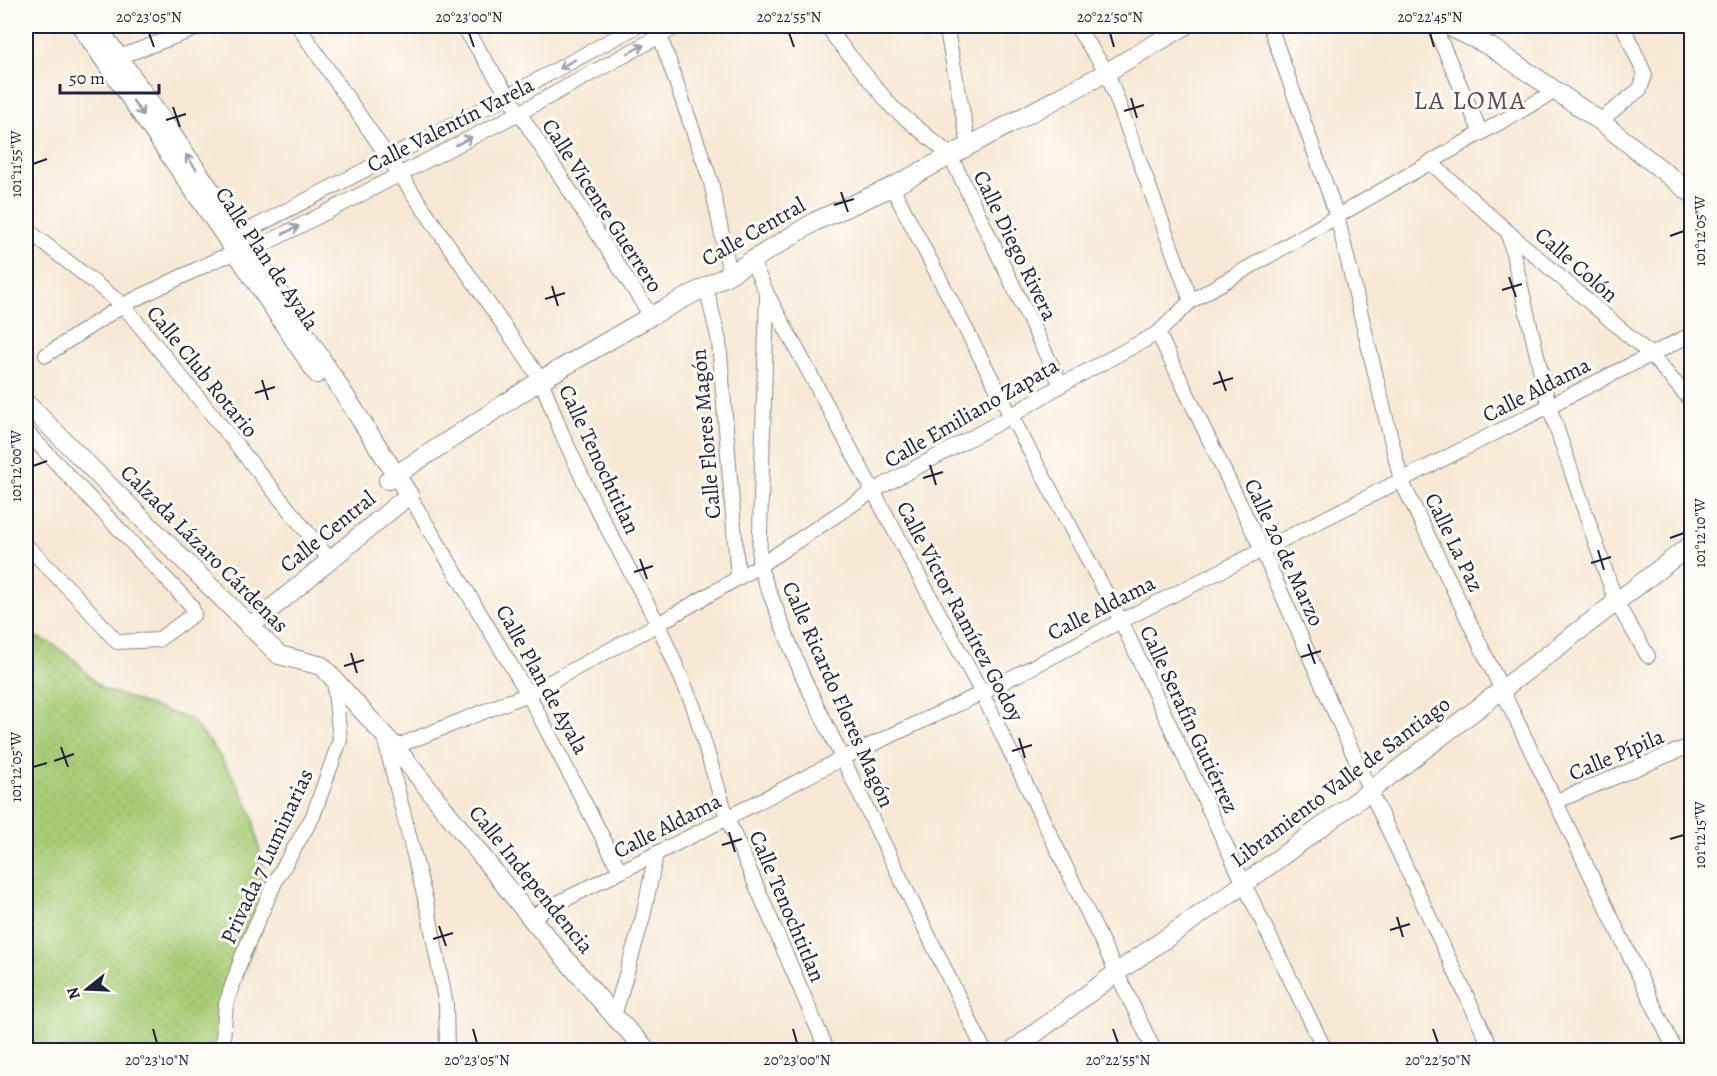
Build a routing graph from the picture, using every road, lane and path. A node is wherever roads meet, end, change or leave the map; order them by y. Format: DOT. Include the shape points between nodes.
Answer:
graph roads {
  1 [pos="81,26"];
  2 [pos="97,26"];
  3 [pos="204,26"];
  4 [pos="298,26"];
  5 [pos="463,26"];
  6 [pos="637,26"];
  7 [pos="678,26"];
  8 [pos="828,26"];
  9 [pos="946,26"];
  10 [pos="1076,26"];
  11 [pos="1185,26"];
  12 [pos="1270,26"];
  13 [pos="1434,26"];
  14 [pos="1448,26"];
  15 [pos="1623,26"];
  16 [pos="659,31"];
  17 [pos="113,61"];
  18 [pos="1107,72"];
  19 [pos="1556,92"];
  20 [pos="508,96"];
  21 [pos="519,113"];
  22 [pos="1600,121"];
  23 [pos="1481,133"];
  24 [pos="969,146"];
  25 [pos="950,155"];
  26 [pos="389,157"];
  27 [pos="1430,162"];
  28 [pos="400,174"];
  29 [pos="892,187"];
  30 [pos="1692,194"];
  31 [pos="1337,216"];
  32 [pos="26,229"];
  33 [pos="1508,232"];
  34 [pos="236,248"];
  35 [pos="752,261"];
  36 [pos="730,274"];
  37 [pos="706,286"];
  38 [pos="767,294"];
  39 [pos="1191,300"];
  40 [pos="123,305"];
  41 [pos="651,316"];
  42 [pos="1158,333"];
  43 [pos="1692,334"];
  44 [pos="46,355"];
  45 [pos="1651,355"];
  46 [pos="541,380"];
  47 [pos="1061,385"];
  48 [pos="1692,402"];
  49 [pos="26,403"];
  50 [pos="1549,406"];
  51 [pos="1011,416"];
  52 [pos="26,431"];
  53 [pos="392,477"];
  54 [pos="1401,480"];
  55 [pos="873,491"];
  56 [pos="405,498"];
  57 [pos="1692,544"];
  58 [pos="26,545"];
  59 [pos="1262,550"];
  60 [pos="329,559"];
  61 [pos="759,566"];
  62 [pos="738,578"];
  63 [pos="1616,602"];
  64 [pos="1121,621"];
  65 [pos="658,624"];
  66 [pos="249,627"];
  67 [pos="1648,656"];
  68 [pos="334,680"];
  69 [pos="1503,689"];
  70 [pos="982,693"];
  71 [pos="528,694"];
  72 [pos="389,741"];
  73 [pos="1692,745"];
  74 [pos="843,758"];
  75 [pos="1370,791"];
  76 [pos="1557,801"];
  77 [pos="727,818"];
  78 [pos="656,855"];
  79 [pos="620,872"];
  80 [pos="1244,884"];
  81 [pos="530,917"];
  82 [pos="1116,973"];
  83 [pos="614,1016"];
  84 [pos="222,1050"];
  85 [pos="447,1050"];
  86 [pos="647,1050"];
  87 [pos="827,1050"];
  88 [pos="984,1050"];
  89 [pos="1013,1050"];
  90 [pos="1154,1050"];
  91 [pos="1325,1050"];
  92 [pos="1492,1050"];
  93 [pos="1675,1050"];
  1 -- 17 [label="street, Calle Plan de Ayala"];
  2 -- 17 [label="street, Calle Plan de Ayala"];
  3 -- 17 [label="street"];
  4 -- 26 [label="street, Calle Tenochtitlan"];
  5 -- 20 [label="street, Calle Vicente Guerrero"];
  6 -- 20 [label="street, Calle Valentín Varela, one-way"];
  7 -- 16 [label="street, Calle Valentín Varela"];
  8 -- 25 [label="street" via="892,107"];
  9 -- 24 [label="street"];
  10 -- 18 [label="street"];
  11 -- 18 [label="street, Calle Central"];
  12 -- 31 [label="street, Calle La Paz"];
  13 -- 23 [label="street"];
  14 -- 19 [label="street" via="1491,47"];
  15 -- 22 [label="street" via="1645,75 1640,89"];
  21 -- 16 [label="street, Calle Valentín Varela, one-way"];
  16 -- 36 [label="street" via="711,182"];
  17 -- 34 [label="street, Calle Plan de Ayala"];
  18 -- 24 [label="street, Calle Central"];
  18 -- 39 [label="street"];
  19 -- 22 [label="street"];
  19 -- 23 [label="street, Calle Emiliano Zapata"];
  20 -- 21 [label="street, Calle Vicente Guerrero"];
  20 -- 26 [label="street, Calle Valentín Varela"];
  28 -- 21 [label="street, Calle Valentín Varela, one-way"];
  21 -- 41 [label="street, Calle Vicente Guerrero"];
  22 -- 30 [label="street"];
  23 -- 27 [label="street, Calle Emiliano Zapata"];
  24 -- 25 [label="street, Calle Central"];
  25 -- 29 [label="street, Calle Central"];
  25 -- 47 [label="street, Calle Diego Rivera"];
  26 -- 28 [label="street, Calle Tenochtitlan"];
  26 -- 34 [label="street, Calle Valentín Varela"];
  27 -- 31 [label="street, Calle Emiliano Zapata"];
  27 -- 33 [label="street, Calle Colón"];
  34 -- 28 [label="street, Calle Valentín Varela, one-way"];
  28 -- 46 [label="street, Calle Tenochtitlan"];
  29 -- 35 [label="street, Calle Central" via="816,221"];
  29 -- 51 [label="street, Calle Serafín Gutiérrez"];
  31 -- 39 [label="street, Calle Emiliano Zapata"];
  31 -- 54 [label="street, Calle La Paz"];
  32 -- 40 [label="street, Calle Club Rotario"];
  33 -- 45 [label="street, Calle Colón"];
  33 -- 50 [label="street"];
  34 -- 40 [label="street"];
  34 -- 53 [label="street, Calle Plan de Ayala"];
  35 -- 36 [label="street, Calle Central"];
  35 -- 38 [label="street, Calle Víctor Ramírez Godoy"];
  36 -- 37 [label="street, Calle Central"];
  37 -- 41 [label="street, Calle Central"];
  37 -- 62 [label="street, Calle Flores Magón" via="718,342"];
  38 -- 55 [label="street, Calle Víctor Ramírez Godoy"];
  38 -- 61 [label="street, Calle Ricardo Flores Magón"];
  39 -- 42 [label="street, Calle Emiliano Zapata"];
  40 -- 44 [label="street"];
  40 -- 60 [label="street, Calle Club Rotario"];
  41 -- 46 [label="street, Calle Central"];
  42 -- 47 [label="street, Calle Emiliano Zapata"];
  42 -- 59 [label="street, Calle 20 de Marzo"];
  43 -- 45 [label="street, Calle Aldama"];
  45 -- 48 [label="street, Calle Colón"];
  45 -- 50 [label="street, Calle Aldama"];
  46 -- 53 [label="street, Calle Central"];
  46 -- 65 [label="street, Calle Tenochtitlan" via="595,505"];
  47 -- 51 [label="street, Calle Emiliano Zapata"];
  49 -- 66 [label="street, Calzada Lázaro Cárdenas"];
  50 -- 54 [label="street, Calle Aldama"];
  50 -- 63 [label="street"];
  51 -- 55 [label="street, Calle Emiliano Zapata"];
  51 -- 64 [label="street, Calle Serafín Gutiérrez"];
  52 -- 58 [label="street" via="191,605 194,614 158,640 117,642"];
  53 -- 56 [label="street, Calle Plan de Ayala"];
  54 -- 59 [label="street, Calle Aldama"];
  54 -- 69 [label="street, Calle La Paz"];
  55 -- 61 [label="street, Calle Emiliano Zapata"];
  55 -- 70 [label="street, Calle Víctor Ramírez Godoy"];
  56 -- 60 [label="street, Calle Central"];
  56 -- 71 [label="street, Calle Plan de Ayala" via="419,513"];
  57 -- 63 [label="street, Libramiento Valle de Santiago"];
  59 -- 64 [label="street, Calle Aldama"];
  59 -- 75 [label="street, Calle 20 de Marzo"];
  60 -- 66 [label="street, Calle Central"];
  61 -- 62 [label="street, Calle Emiliano Zapata"];
  61 -- 74 [label="street, Calle Ricardo Flores Magón" via="802,675"];
  62 -- 65 [label="street, Calle Emiliano Zapata"];
  63 -- 67 [label="street"];
  63 -- 69 [label="street, Libramiento Valle de Santiago"];
  64 -- 70 [label="street, Calle Aldama"];
  64 -- 80 [label="street, Calle Serafín Gutiérrez"];
  65 -- 71 [label="street, Calle Emiliano Zapata"];
  65 -- 77 [label="street, Calle Tenochtitlan" via="693,705"];
  66 -- 68 [label="street, Calzada Lázaro Cárdenas" via="279,655 322,666"];
  68 -- 72 [label="street, Calzada Lázaro Cárdenas"];
  68 -- 84 [label="street, Privada 7 Luminarias" via="340,740 313,816 276,880 243,954 226,1004"];
  69 -- 75 [label="street, Libramiento Valle de Santiago"];
  69 -- 76 [label="street, Calle La Paz"];
  70 -- 74 [label="street, Calle Aldama"];
  70 -- 82 [label="street, Calle Víctor Ramírez Godoy"];
  71 -- 72 [label="street, Calle Emiliano Zapata"];
  71 -- 79 [label="street, Calle Plan de Ayala"];
  72 -- 81 [label="street, Calle Independencia"];
  72 -- 85 [label="street" via="429,914 446,1005"];
  73 -- 76 [label="street, Calle Pípila"];
  74 -- 77 [label="street, Calle Aldama"];
  74 -- 88 [label="street, Calle Ricardo Flores Magón"];
  75 -- 80 [label="street, Libramiento Valle de Santiago"];
  75 -- 92 [label="street, Calle 20 de Marzo"];
  76 -- 93 [label="street, Calle La Paz"];
  77 -- 78 [label="street, Calle Aldama"];
  77 -- 87 [label="street, Calle Tenochtitlan"];
  78 -- 79 [label="street, Calle Aldama"];
  78 -- 83 [label="street" via="643,917"];
  79 -- 81 [label="street, Calle Aldama"];
  80 -- 82 [label="street, Libramiento Valle de Santiago"];
  80 -- 91 [label="street, Calle Serafín Gutiérrez"];
  81 -- 83 [label="street, Calle Independencia"];
  82 -- 89 [label="street, Libramiento Valle de Santiago"];
  82 -- 90 [label="street, Calle Víctor Ramírez Godoy"];
  83 -- 86 [label="street, Calle Independencia"];
}
